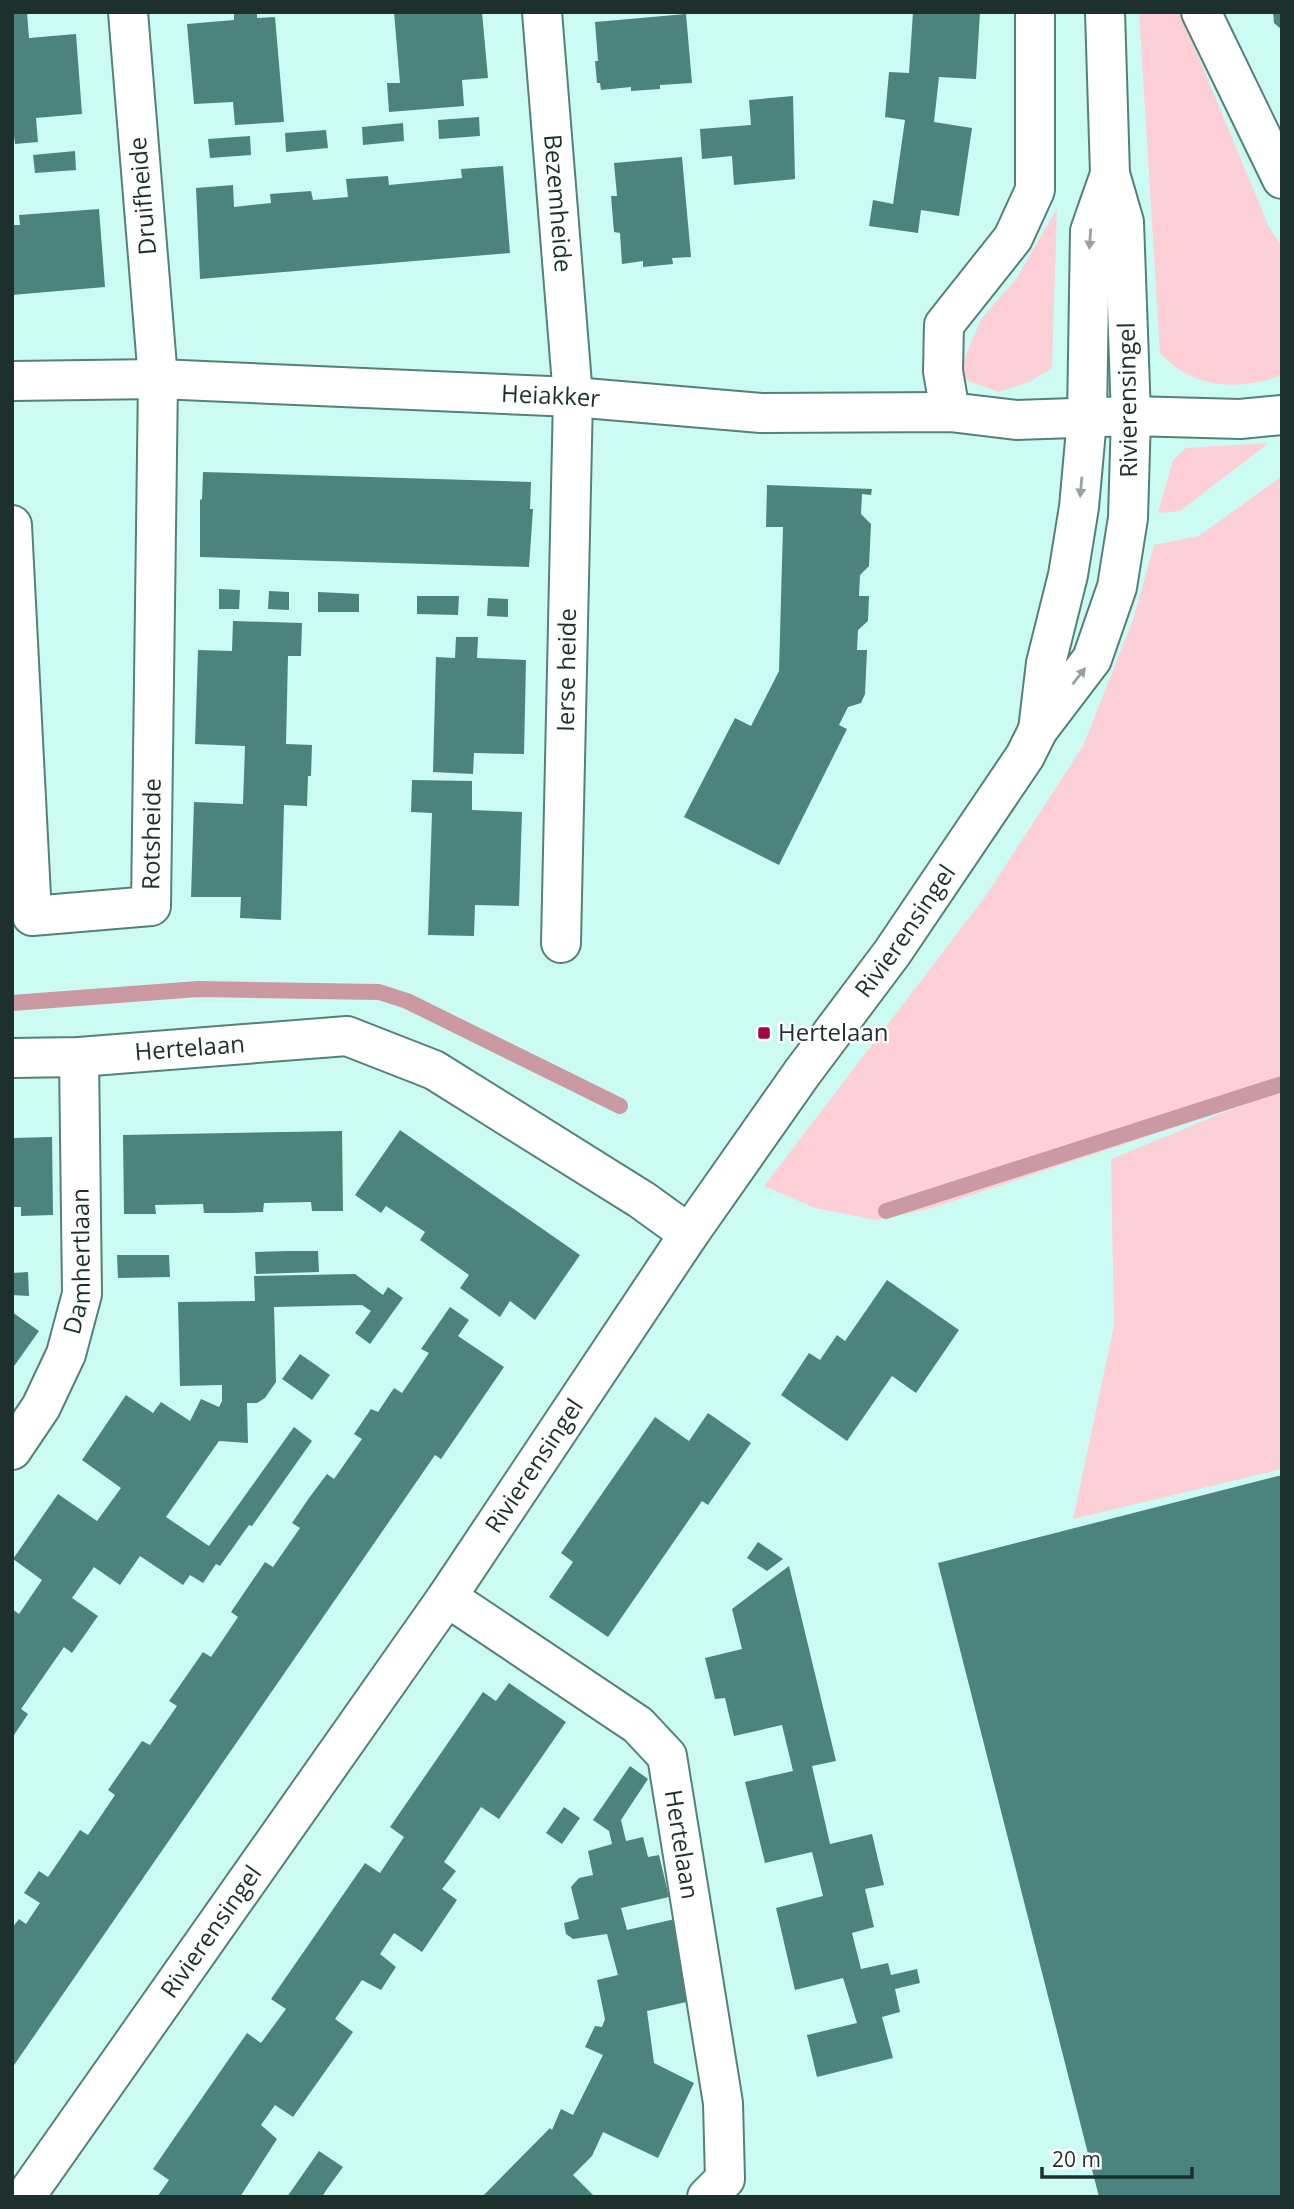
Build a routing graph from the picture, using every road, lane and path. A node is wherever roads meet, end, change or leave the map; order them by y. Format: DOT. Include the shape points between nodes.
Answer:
graph roads {
  1 [pos="128,12"];
  2 [pos="542,12"];
  3 [pos="1035,12"];
  4 [pos="1105,12"];
  5 [pos="1201,12"];
  6 [pos="1110,174"];
  7 [pos="1282,179"];
  8 [pos="158,379"];
  9 [pos="12,382"];
  10 [pos="573,397"];
  11 [pos="950,412"];
  12 [pos="1282,415"];
  13 [pos="1131,416"];
  14 [pos="1087,419"];
  15 [pos="12,525"];
  16 [pos="1038,730"];
  17 [pos="561,943"];
  18 [pos="79,1057"];
  19 [pos="12,1058"];
  20 [pos="690,1234"];
  21 [pos="12,1450"];
  22 [pos="447,1597"];
  23 [pos="25,2197"];
  24 [pos="707,2197"];
  1 -- 8 [label="street, Druifheide"];
  2 -- 10 [label="street, Bezemheide"];
  3 -- 11 [label="street" via="1035,190 1013,238 944,325 943,372"];
  4 -- 6 [label="street, Rivierensingel"];
  5 -- 7 [label="street"];
  6 -- 13 [label="street, Rivierensingel" via="1124,222"];
  6 -- 14 [label="street, Rivierensingel, one-way" via="1090,231"];
  8 -- 9 [label="street, Heiakker"];
  8 -- 10 [label="street, Heiakker"];
  8 -- 15 [label="street, Rotsheide" via="151,906 32,916"];
  10 -- 11 [label="street, Heiakker" via="761,413"];
  10 -- 17 [label="street, Ierse heide"];
  11 -- 14 [label="street, Heiakker" via="1016,420"];
  12 -- 13 [label="street, Heiakker" via="1240,419"];
  13 -- 14 [label="street, Heiakker"];
  16 -- 13 [label="street, Rivierensingel, one-way" via="1093,659 1117,587 1128,518"];
  14 -- 16 [label="street, Rivierensingel, one-way" via="1079,507 1046,663"];
  16 -- 20 [label="street, Rivierensingel" via="892,953"];
  18 -- 19 [label="street, Hertelaan"];
  18 -- 20 [label="street, Hertelaan" via="347,1036 434,1070"];
  18 -- 21 [label="street, Damhertlaan" via="82,1294 66,1354 41,1407"];
  20 -- 22 [label="street, Rivierensingel"];
  22 -- 23 [label="street, Rivierensingel"];
  22 -- 24 [label="street, Hertelaan" via="638,1724 667,1756 723,2104 725,2179"];
}
